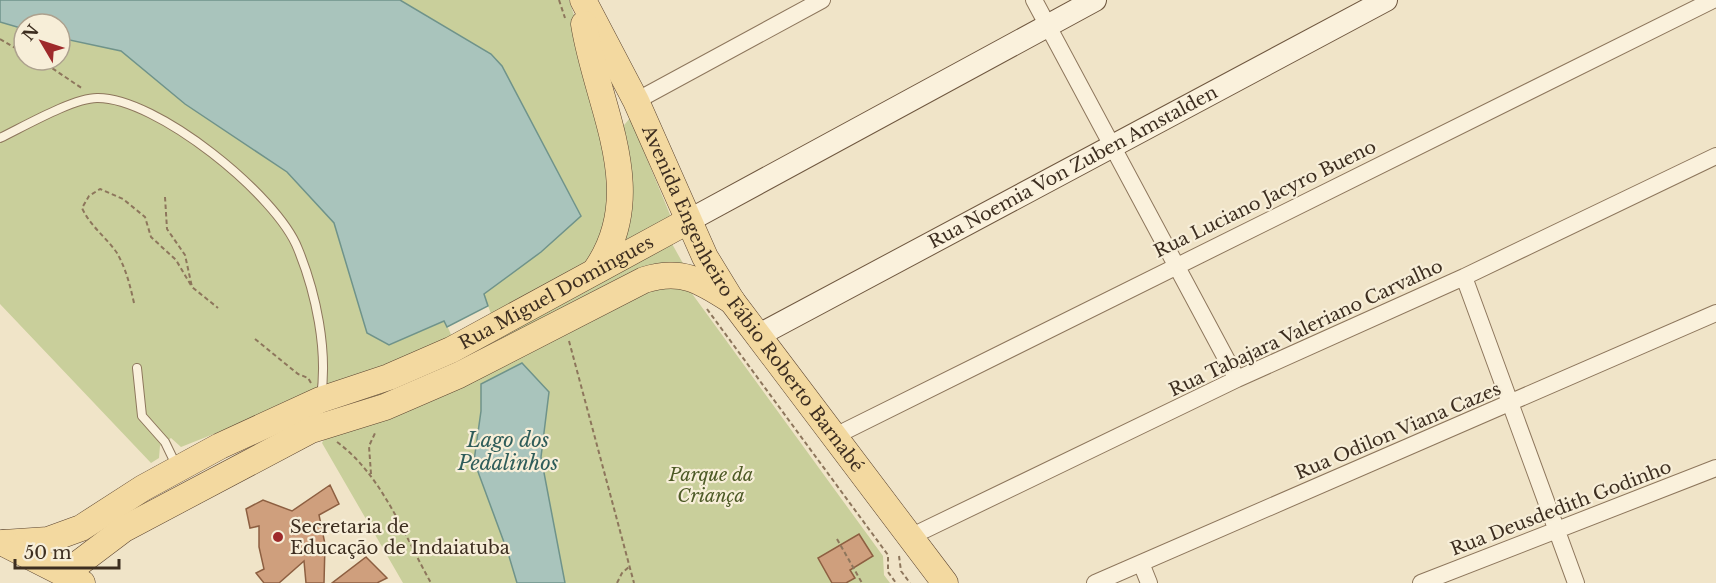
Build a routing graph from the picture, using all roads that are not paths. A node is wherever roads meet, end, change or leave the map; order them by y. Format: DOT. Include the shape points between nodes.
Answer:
graph roads {
  1 [pos="582,0"];
  2 [pos="822,0"];
  3 [pos="1034,0"];
  4 [pos="1095,0"];
  5 [pos="1386,0"];
  6 [pos="1713,0"];
  7 [pos="1048,25"];
  8 [pos="636,101"];
  9 [pos="0,138"];
  10 [pos="1113,148"];
  11 [pos="1716,156"];
  12 [pos="688,221"];
  13 [pos="1176,265"];
  14 [pos="595,271"];
  15 [pos="1464,277"];
  16 [pos="732,301"];
  17 [pos="1716,313"];
  18 [pos="759,335"];
  19 [pos="137,368"];
  20 [pos="1237,379"];
  21 [pos="320,400"];
  22 [pos="1509,404"];
  23 [pos="835,436"];
  24 [pos="1716,468"];
  25 [pos="178,469"];
  26 [pos="1556,531"];
  27 [pos="912,536"];
  28 [pos="1,542"];
  29 [pos="1141,562"];
  30 [pos="71,581"];
  31 [pos="945,583"];
  32 [pos="1095,583"];
  33 [pos="1149,583"];
  34 [pos="1421,583"];
  35 [pos="1576,583"];
  1 -- 8 [label="main road, Avenida Engenheiro Fábio Roberto Barnabé"];
  1 -- 14 [label="main road" via="619,169 621,204 616,234"];
  2 -- 8 [label="street"];
  3 -- 7 [label="street"];
  4 -- 7 [label="main road, Rua Miguel Domingues"];
  5 -- 10 [label="main road, Rua Noemia Von Zuben Amstalden"];
  6 -- 13 [label="street, Rua Luciano Jacyro Bueno"];
  7 -- 10 [label="street"];
  7 -- 12 [label="main road, Rua Miguel Domingues"];
  8 -- 12 [label="main road, Avenida Engenheiro Fábio Roberto Barnabé"];
  9 -- 21 [label="lane" via="95,97 131,103 176,127 218,157 273,210 298,247 316,309 323,378"];
  10 -- 13 [label="street"];
  10 -- 18 [label="main road, Rua Noemia Von Zuben Amstalden"];
  11 -- 15 [label="street, Rua Tabajara Valeriano Carvalho"];
  12 -- 14 [label="main road, Rua Miguel Domingues"];
  12 -- 16 [label="main road, Avenida Engenheiro Fábio Roberto Barnabé"];
  13 -- 20 [label="street"];
  13 -- 23 [label="street, Rua Luciano Jacyro Bueno"];
  14 -- 21 [label="main road, Rua Miguel Domingues" via="451,350 389,377"];
  15 -- 20 [label="street, Rua Tabajara Valeriano Carvalho"];
  15 -- 22 [label="street"];
  16 -- 18 [label="main road, Avenida Engenheiro Fábio Roberto Barnabé"];
  16 -- 30 [label="main road, Rua Miguel Domingues" via="698,279 671,274 657,276 459,375 385,407 311,430 124,529 79,563"];
  17 -- 22 [label="street, Rua Odilon Viana Cazes"];
  18 -- 23 [label="main road, Avenida Engenheiro Fábio Roberto Barnabé"];
  19 -- 25 [label="lane" via="142,416 165,442"];
  20 -- 27 [label="street, Rua Tabajara Valeriano Carvalho"];
  21 -- 25 [label="main road, Rua Miguel Domingues"];
  22 -- 26 [label="street"];
  22 -- 29 [label="street, Rua Odilon Viana Cazes"];
  23 -- 27 [label="main road, Avenida Engenheiro Fábio Roberto Barnabé"];
  24 -- 26 [label="street, Rua Deusdedith Godinho"];
  25 -- 28 [label="main road, Rua Miguel Domingues" via="66,535 48,540"];
  26 -- 34 [label="street, Rua Deusdedith Godinho"];
  26 -- 35 [label="street"];
  27 -- 31 [label="main road, Avenida Engenheiro Fábio Roberto Barnabé"];
  28 -- 30 [label="main road"];
  29 -- 32 [label="street, Rua Odilon Viana Cazes"];
  29 -- 33 [label="street"];
}
